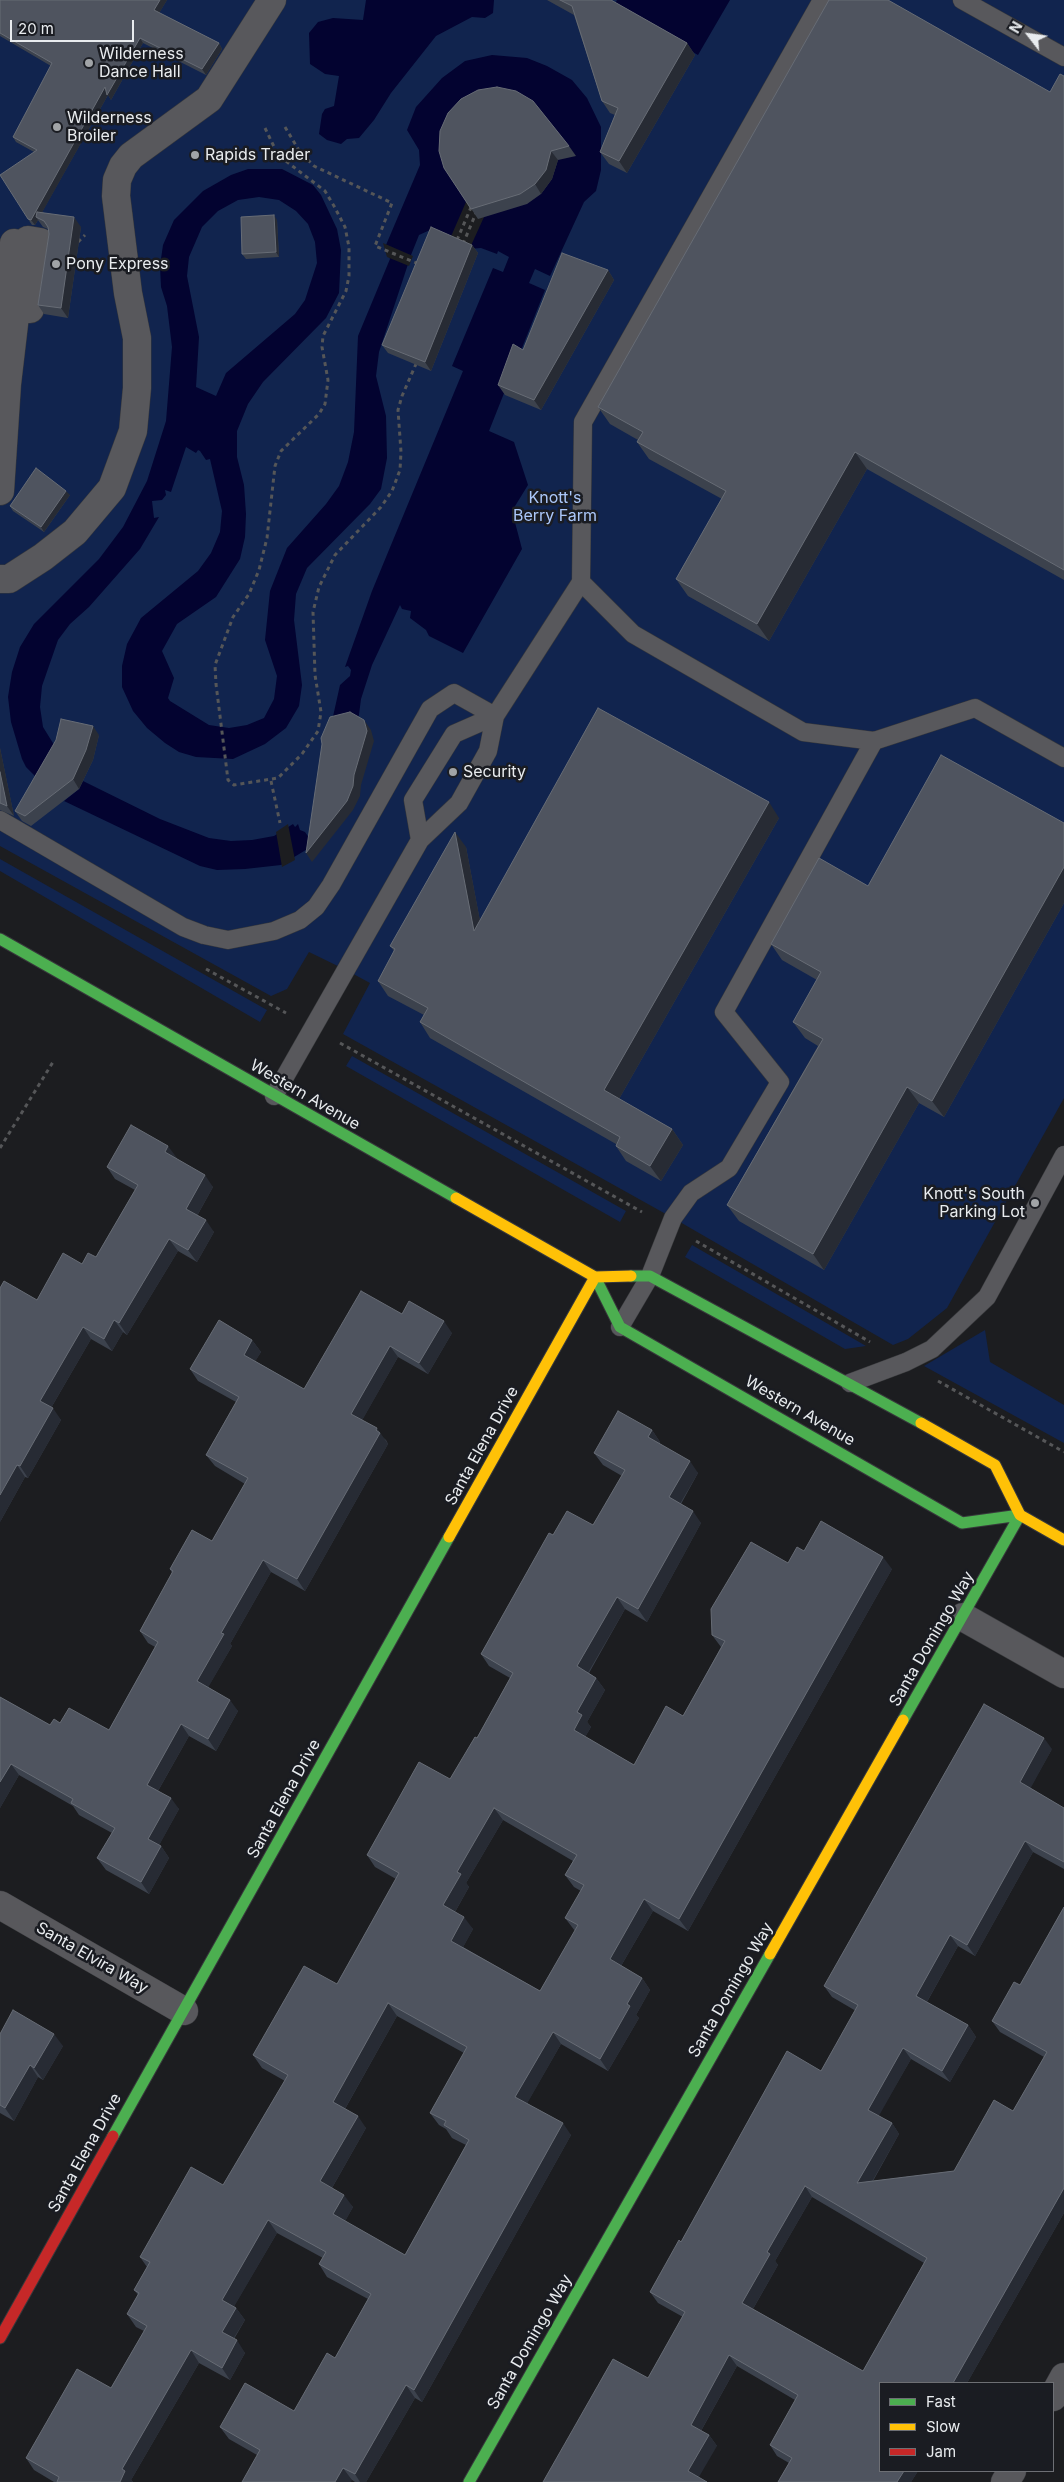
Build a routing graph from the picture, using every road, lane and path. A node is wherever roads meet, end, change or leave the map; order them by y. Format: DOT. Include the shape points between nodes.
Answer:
graph roads {
  1 [pos="272,0"];
  2 [pos="822,0"];
  3 [pos="962,0"];
  4 [pos="1064,58"];
  5 [pos="285,127"];
  6 [pos="265,128"];
  7 [pos="473,201"];
  8 [pos="478,210"];
  9 [pos="455,244"];
  10 [pos="462,247"];
  11 [pos="424,266"];
  12 [pos="416,364"];
  13 [pos="0,405"];
  14 [pos="0,491"];
  15 [pos="0,497"];
  16 [pos="0,508"];
  17 [pos="0,580"];
  18 [pos="581,582"];
  19 [pos="495,716"];
  20 [pos="874,741"];
  21 [pos="1064,758"];
  22 [pos="271,781"];
  23 [pos="0,820"];
  24 [pos="280,824"];
  25 [pos="420,840"];
  26 [pos="0,939"];
  27 [pos="200,965"];
  28 [pos="313,1028"];
  29 [pos="53,1062"];
  30 [pos="274,1096"];
  31 [pos="0,1148"];
  32 [pos="1064,1155"];
  33 [pos="669,1225"];
  34 [pos="650,1276"];
  35 [pos="595,1277"];
  36 [pos="620,1327"];
  37 [pos="906,1362"];
  38 [pos="850,1383"];
  39 [pos="1064,1452"];
  40 [pos="1020,1515"];
  41 [pos="1064,1540"];
  42 [pos="963,1617"];
  43 [pos="1064,1674"];
  44 [pos="0,1905"];
  45 [pos="184,2010"];
  46 [pos="0,2338"];
  47 [pos="1064,2377"];
  48 [pos="1054,2395"];
  49 [pos="469,2482"];
  1 -- 17 [label="street" via="209,99 131,156 123,166 117,180 116,196 137,338 133,431 112,488 75,532 9,579"];
  2 -- 18 [label="lane" via="583,422"];
  3 -- 4 [label="lane"];
  5 -- 11 [label="path" via="300,152 314,166 392,203 375,246"];
  6 -- 22 [label="path" via="278,155 325,191 334,206 345,228 349,276 346,291 323,336 328,380 325,404 281,451 275,466 267,538 259,570 249,594 232,617 215,665 228,780 234,785"];
  7 -- 9 [label="path"];
  8 -- 10 [label="path"];
  12 -- 22 [label="path" via="398,410 400,470 392,491 335,555 319,587 313,612 315,675 321,712 318,732 302,754"];
  13 -- 14 [label="street" via="14,243 40,242 30,309 16,307"];
  15 -- 16 [label="street" via="9,498 5,509"];
  18 -- 19 [label="lane"];
  18 -- 20 [label="lane" via="633,634 802,732"];
  19 -- 23 [label="lane" via="454,693 430,709 316,907 300,920 274,931 228,940 184,927"];
  19 -- 25 [label="lane" via="488,751 459,803"];
  19 -- 25 [label="lane" via="454,734 413,800"];
  20 -- 21 [label="lane" via="975,708"];
  20 -- 33 [label="lane" via="724,1012 780,1082 729,1168 691,1192"];
  22 -- 24 [label="path"];
  25 -- 28 [label="lane"];
  26 -- 30 [label="street, Western Avenue"];
  27 -- 28 [label="path"];
  28 -- 30 [label="lane"];
  28 -- 33 [label="path" via="621,1202"];
  29 -- 31 [label="path"];
  30 -- 35 [label="street, Western Avenue"];
  32 -- 37 [label="lane" via="987,1297 932,1349"];
  33 -- 34 [label="lane"];
  33 -- 37 [label="path"];
  34 -- 35 [label="street"];
  34 -- 36 [label="lane"];
  34 -- 38 [label="street"];
  35 -- 36 [label="street"];
  35 -- 45 [label="street, Santa Elena Drive"];
  36 -- 40 [label="street, Western Avenue" via="962,1522"];
  37 -- 38 [label="lane"];
  37 -- 39 [label="path"];
  38 -- 40 [label="street" via="995,1465"];
  40 -- 41 [label="street"];
  40 -- 42 [label="street, Santa Domingo Way"];
  42 -- 43 [label="street"];
  42 -- 49 [label="street, Santa Domingo Way"];
  44 -- 45 [label="street, Santa Elvira Way"];
  45 -- 46 [label="street, Santa Elena Drive"];
  47 -- 48 [label="street"];
}
